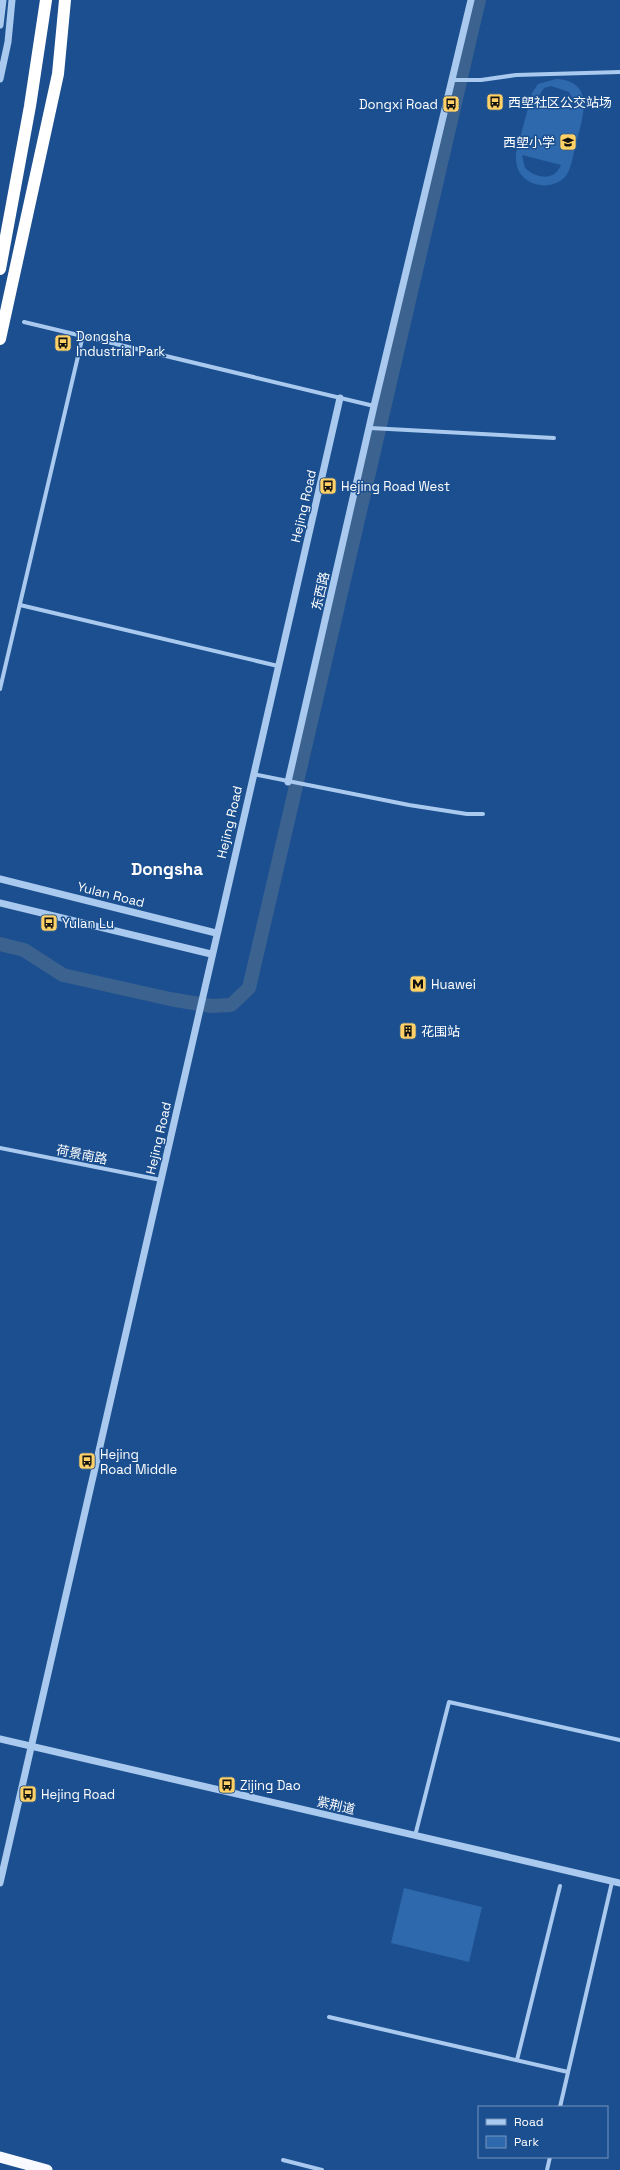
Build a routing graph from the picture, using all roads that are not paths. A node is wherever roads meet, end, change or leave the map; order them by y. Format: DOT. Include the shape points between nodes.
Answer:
graph roads {
  1 [pos="3,0"];
  2 [pos="12,0"];
  3 [pos="46,0"];
  4 [pos="65,0"];
  5 [pos="471,0"];
  6 [pos="0,25"];
  7 [pos="620,72"];
  8 [pos="0,79"];
  9 [pos="452,80"];
  10 [pos="0,269"];
  11 [pos="24,322"];
  12 [pos="83,336"];
  13 [pos="0,339"];
  14 [pos="340,398"];
  15 [pos="374,406"];
  16 [pos="370,428"];
  17 [pos="554,438"];
  18 [pos="20,605"];
  19 [pos="278,666"];
  20 [pos="0,689"];
  21 [pos="253,774"];
  22 [pos="289,782"];
  23 [pos="484,814"];
  24 [pos="0,879"];
  25 [pos="0,904"];
  26 [pos="216,933"];
  27 [pos="211,954"];
  28 [pos="0,1148"];
  29 [pos="161,1180"];
  30 [pos="0,1739"];
  31 [pos="620,1740"];
  32 [pos="31,1746"];
  33 [pos="416,1836"];
  34 [pos="612,1882"];
  35 [pos="0,1883"];
  36 [pos="620,1884"];
  37 [pos="560,1886"];
  38 [pos="329,2017"];
  39 [pos="517,2060"];
  40 [pos="568,2072"];
  41 [pos="560,2106"];
  42 [pos="0,2157"];
  43 [pos="550,2158"];
  44 [pos="283,2160"];
  45 [pos="47,2170"];
  46 [pos="322,2170"];
  47 [pos="547,2170"];
  1 -- 6 [label="street"];
  2 -- 8 [label="street" via="8,42"];
  3 -- 10 [label="highway, bridge" via="30,106"];
  4 -- 13 [label="highway" via="58,74"];
  5 -- 9 [label="street"];
  7 -- 9 [label="street"];
  9 -- 15 [label="street"];
  11 -- 12 [label="street"];
  12 -- 14 [label="street"];
  12 -- 18 [label="street"];
  14 -- 15 [label="street"];
  14 -- 19 [label="street, Hejing Road"];
  15 -- 16 [label="street, 东西路"];
  16 -- 17 [label="street"];
  16 -- 22 [label="street, 东西路"];
  18 -- 19 [label="street"];
  18 -- 20 [label="street"];
  19 -- 21 [label="street, Hejing Road"];
  21 -- 22 [label="street"];
  21 -- 26 [label="street, Hejing Road"];
  22 -- 23 [label="street" via="446,811"];
  24 -- 26 [label="street, Yulan Road"];
  25 -- 27 [label="street"];
  26 -- 27 [label="street, Hejing Road"];
  27 -- 29 [label="street, Hejing Road"];
  28 -- 29 [label="street, 荷景南路"];
  29 -- 32 [label="street, Hejing Road"];
  30 -- 32 [label="street, 紫荆道"];
  31 -- 33 [label="street" via="449,1702"];
  32 -- 33 [label="street, 紫荆道"];
  32 -- 35 [label="street, Hejing Road"];
  33 -- 34 [label="street, 紫荆道"];
  34 -- 36 [label="street, 紫荆道"];
  34 -- 40 [label="street"];
  37 -- 39 [label="street"];
  38 -- 39 [label="street"];
  39 -- 40 [label="street"];
  40 -- 41 [label="street"];
  42 -- 45 [label="highway"];
  43 -- 47 [label="street"];
  44 -- 46 [label="street"];
}
